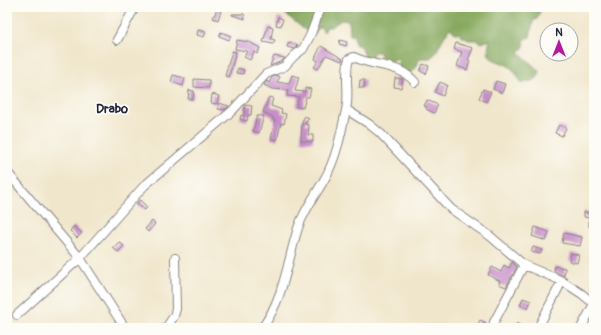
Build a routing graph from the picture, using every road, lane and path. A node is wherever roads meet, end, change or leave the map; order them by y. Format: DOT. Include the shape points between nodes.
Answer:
graph roads {
  1 [pos="135,7"];
  2 [pos="321,7"];
  3 [pos="117,40"];
  4 [pos="414,82"];
  5 [pos="346,110"];
  6 [pos="7,172"];
  7 [pos="80,258"];
  8 [pos="175,258"];
  9 [pos="524,265"];
  10 [pos="562,281"];
  11 [pos="594,304"];
  12 [pos="17,315"];
  13 [pos="494,322"];
  14 [pos="124,328"];
  15 [pos="166,328"];
  16 [pos="262,328"];
  17 [pos="538,328"];
  18 [pos="581,328"];
  1 -- 3 [label="street"];
  2 -- 7 [label="street" via="303,50 285,66 266,74 232,111 144,186"];
  4 -- 5 [label="street" via="399,69 351,57 348,63 349,96"];
  5 -- 9 [label="street" via="370,124 381,134 450,209 490,236"];
  5 -- 16 [label="street" via="334,159 305,211 280,295 271,316"];
  6 -- 7 [label="street"];
  7 -- 12 [label="street"];
  7 -- 14 [label="street"];
  8 -- 15 [label="street" via="176,309"];
  9 -- 10 [label="street"];
  9 -- 13 [label="street"];
  10 -- 11 [label="street"];
  10 -- 17 [label="street"];
  11 -- 18 [label="street"];
}
